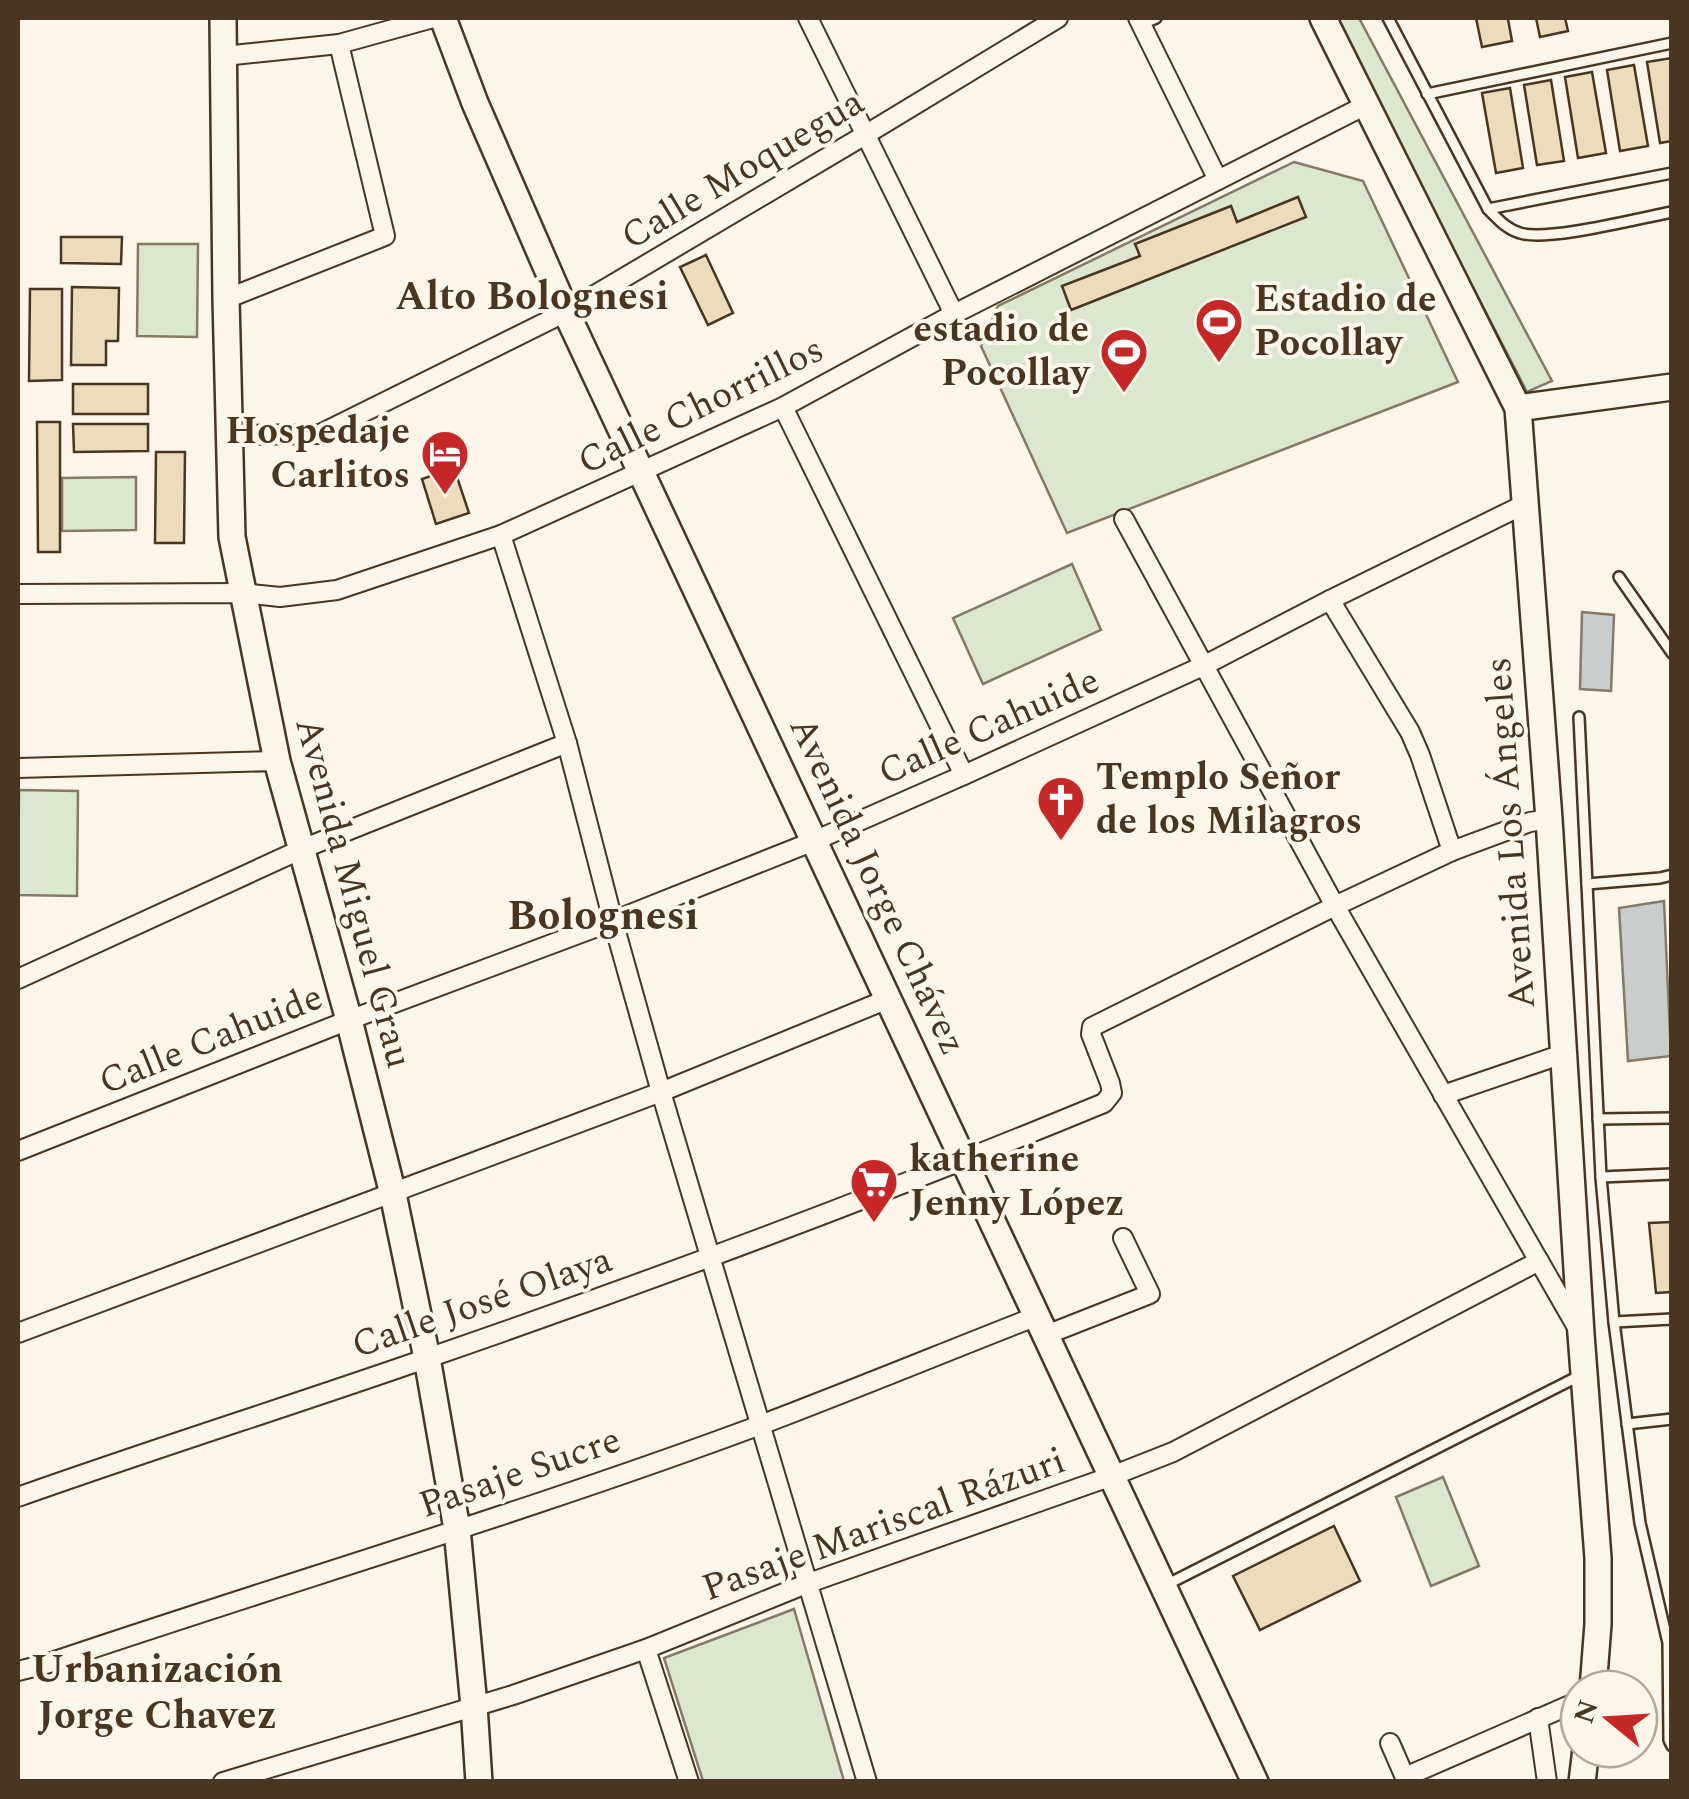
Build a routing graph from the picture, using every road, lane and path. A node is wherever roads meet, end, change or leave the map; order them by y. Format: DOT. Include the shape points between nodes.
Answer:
graph roads {
  1 [pos="223,18"];
  2 [pos="433,18"];
  3 [pos="443,18"];
  4 [pos="808,18"];
  5 [pos="1058,18"];
  6 [pos="1323,18"];
  7 [pos="1388,18"];
  8 [pos="1145,20"];
  9 [pos="1672,43"];
  10 [pos="340,44"];
  11 [pos="224,56"];
  12 [pos="1427,94"];
  13 [pos="1366,105"];
  14 [pos="865,135"];
  15 [pos="1672,173"];
  16 [pos="1218,180"];
  17 [pos="1488,209"];
  18 [pos="1672,212"];
  19 [pos="226,299"];
  20 [pos="566,312"];
  21 [pos="954,314"];
  22 [pos="1672,388"];
  23 [pos="783,407"];
  24 [pos="1518,408"];
  25 [pos="230,435"];
  26 [pos="641,473"];
  27 [pos="1525,504"];
  28 [pos="1124,519"];
  29 [pos="501,535"];
  30 [pos="1618,578"];
  31 [pos="242,593"];
  32 [pos="18,594"];
  33 [pos="1330,600"];
  34 [pos="1672,653"];
  35 [pos="1206,665"];
  36 [pos="1579,717"];
  37 [pos="567,743"];
  38 [pos="277,761"];
  39 [pos="18,768"];
  40 [pos="964,775"];
  41 [pos="1548,819"];
  42 [pos="814,841"];
  43 [pos="302,849"];
  44 [pos="1452,850"];
  45 [pos="1672,875"];
  46 [pos="1587,884"];
  47 [pos="1335,906"];
  48 [pos="613,922"];
  49 [pos="18,979"];
  50 [pos="888,999"];
  51 [pos="349,1020"];
  52 [pos="1563,1054"];
  53 [pos="661,1092"];
  54 [pos="1443,1095"];
  55 [pos="1672,1118"];
  56 [pos="1598,1119"];
  57 [pos="18,1152"];
  58 [pos="964,1161"];
  59 [pos="1672,1174"];
  60 [pos="1601,1177"];
  61 [pos="392,1194"];
  62 [pos="1123,1238"];
  63 [pos="712,1256"];
  64 [pos="1539,1261"];
  65 [pos="1672,1319"];
  66 [pos="1614,1322"];
  67 [pos="1041,1326"];
  68 [pos="18,1333"];
  69 [pos="1581,1334"];
  70 [pos="427,1358"];
  71 [pos="1585,1373"];
  72 [pos="1672,1419"];
  73 [pos="761,1424"];
  74 [pos="1627,1424"];
  75 [pos="1112,1476"];
  76 [pos="18,1497"];
  77 [pos="458,1529"];
  78 [pos="806,1584"];
  79 [pos="1164,1586"];
  80 [pos="646,1648"];
  81 [pos="1595,1669"];
  82 [pos="18,1670"];
  83 [pos="474,1706"];
  84 [pos="1559,1709"];
  85 [pos="1538,1718"];
  86 [pos="1390,1743"];
  87 [pos="1672,1746"];
  88 [pos="1406,1779"];
  89 [pos="224,1782"];
  90 [pos="479,1782"];
  91 [pos="689,1782"];
  92 [pos="867,1782"];
  93 [pos="1255,1782"];
  94 [pos="1547,1782"];
  1 -- 11 [label="street, Avenida Miguel Grau"];
  2 -- 10 [label="street"];
  3 -- 20 [label="street, Avenida Jorge Chávez"];
  4 -- 14 [label="street"];
  5 -- 14 [label="street, Calle Moquegua"];
  6 -- 13 [label="street, Avenida Los Ángeles"];
  7 -- 12 [label="lane"];
  8 -- 16 [label="street"];
  9 -- 12 [label="lane"];
  10 -- 11 [label="street"];
  10 -- 19 [label="street" via="385,236"];
  11 -- 19 [label="street, Avenida Miguel Grau"];
  12 -- 17 [label="lane"];
  13 -- 16 [label="street, Calle Chorrillos"];
  13 -- 24 [label="street, Avenida Los Ángeles"];
  14 -- 20 [label="street, Calle Moquegua"];
  14 -- 21 [label="street"];
  15 -- 17 [label="lane"];
  16 -- 21 [label="street, Calle Chorrillos"];
  17 -- 18 [label="lane" via="1506,227 1544,236"];
  19 -- 25 [label="street, Avenida Miguel Grau"];
  20 -- 25 [label="street, Calle Moquegua" via="320,434"];
  20 -- 26 [label="street, Avenida Jorge Chávez"];
  21 -- 23 [label="street, Calle Chorrillos"];
  22 -- 24 [label="street"];
  23 -- 26 [label="street, Calle Chorrillos"];
  23 -- 40 [label="street"];
  24 -- 27 [label="street, Avenida Los Ángeles"];
  25 -- 31 [label="street, Avenida Miguel Grau" via="232,537"];
  26 -- 29 [label="street, Calle Chorrillos"];
  26 -- 42 [label="street, Avenida Jorge Chávez"];
  27 -- 33 [label="street, Calle Cahuide"];
  27 -- 41 [label="street, Avenida Los Ángeles"];
  28 -- 35 [label="street"];
  29 -- 31 [label="street, Calle Chorrillos" via="337,590 280,597"];
  29 -- 37 [label="street"];
  30 -- 34 [label="lane"];
  31 -- 32 [label="street, Calle Chorrillos"];
  31 -- 38 [label="street, Avenida Miguel Grau"];
  33 -- 35 [label="street, Calle Cahuide"];
  33 -- 44 [label="street" via="1410,732"];
  35 -- 40 [label="street, Calle Cahuide"];
  35 -- 47 [label="street"];
  36 -- 46 [label="lane"];
  37 -- 43 [label="street"];
  37 -- 48 [label="street"];
  38 -- 39 [label="street"];
  38 -- 43 [label="street, Avenida Miguel Grau"];
  40 -- 42 [label="street, Calle Cahuide"];
  41 -- 44 [label="street"];
  41 -- 52 [label="street, Avenida Los Ángeles"];
  42 -- 48 [label="street, Calle Cahuide"];
  42 -- 50 [label="street, Avenida Jorge Chávez"];
  43 -- 49 [label="street"];
  43 -- 51 [label="street, Avenida Miguel Grau"];
  44 -- 47 [label="street"];
  45 -- 46 [label="lane"];
  46 -- 56 [label="lane"];
  47 -- 54 [label="street"];
  47 -- 58 [label="street, Calle José Olaya" via="1092,1027 1112,1093 1104,1103"];
  48 -- 51 [label="street, Calle Cahuide"];
  48 -- 53 [label="street"];
  50 -- 53 [label="street"];
  50 -- 58 [label="street, Avenida Jorge Chávez"];
  51 -- 57 [label="street, Calle Cahuide"];
  51 -- 61 [label="street, Avenida Miguel Grau"];
  52 -- 54 [label="street"];
  52 -- 69 [label="street, Avenida Los Ángeles"];
  53 -- 61 [label="street"];
  53 -- 63 [label="street"];
  54 -- 64 [label="street"];
  55 -- 56 [label="lane"];
  56 -- 60 [label="lane"];
  58 -- 63 [label="street, Calle José Olaya"];
  58 -- 67 [label="street, Avenida Jorge Chávez"];
  59 -- 60 [label="lane"];
  60 -- 66 [label="lane"];
  61 -- 68 [label="street"];
  61 -- 70 [label="street, Avenida Miguel Grau"];
  62 -- 67 [label="street, Pasaje Sucre" via="1150,1294"];
  63 -- 70 [label="street, Calle José Olaya"];
  63 -- 73 [label="street"];
  64 -- 69 [label="street"];
  64 -- 75 [label="street, Pasaje Mariscal Rázuri" via="1173,1452"];
  65 -- 66 [label="lane"];
  66 -- 74 [label="lane"];
  67 -- 73 [label="street, Pasaje Sucre"];
  67 -- 75 [label="street, Avenida Jorge Chávez"];
  69 -- 71 [label="street, Avenida Los Ángeles"];
  70 -- 76 [label="street, Calle José Olaya"];
  70 -- 77 [label="street, Avenida Miguel Grau"];
  71 -- 79 [label="lane"];
  71 -- 81 [label="street, Avenida Los Ángeles" via="1598,1558"];
  72 -- 74 [label="lane"];
  73 -- 77 [label="street, Pasaje Sucre"];
  73 -- 78 [label="street"];
  74 -- 87 [label="lane" via="1640,1523 1668,1643"];
  75 -- 78 [label="street, Pasaje Mariscal Rázuri"];
  75 -- 79 [label="street, Avenida Jorge Chávez"];
  77 -- 82 [label="street, Pasaje Sucre"];
  77 -- 83 [label="street, Avenida Miguel Grau"];
  78 -- 80 [label="street, Pasaje Mariscal Rázuri"];
  78 -- 92 [label="street"];
  79 -- 93 [label="street, Avenida Jorge Chávez"];
  80 -- 83 [label="street, Pasaje Mariscal Rázuri"];
  80 -- 91 [label="street"];
  83 -- 89 [label="street, Pasaje Mariscal Rázuri"];
  83 -- 90 [label="street, Avenida Miguel Grau"];
  84 -- 85 [label="street"];
  85 -- 88 [label="street"];
  85 -- 94 [label="street"];
  86 -- 88 [label="street"];
}
